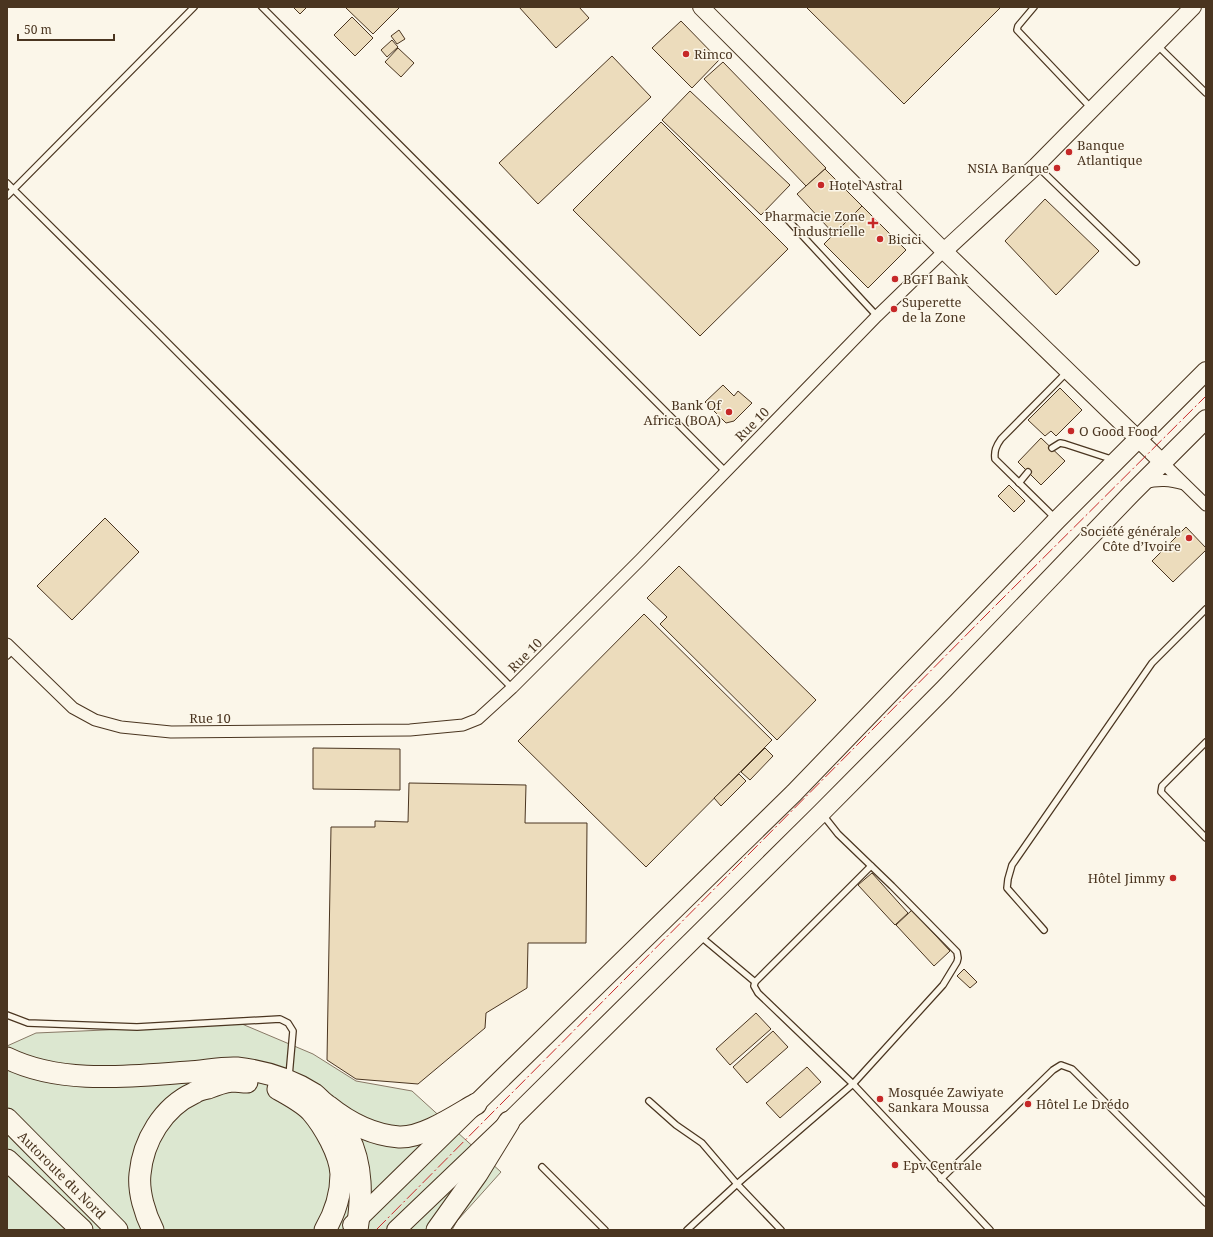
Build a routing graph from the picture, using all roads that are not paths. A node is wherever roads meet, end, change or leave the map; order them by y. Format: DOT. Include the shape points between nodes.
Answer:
graph roads {
  1 [pos="194,7"];
  2 [pos="262,7"];
  3 [pos="701,7"];
  4 [pos="1034,7"];
  5 [pos="1193,7"];
  6 [pos="1157,44"];
  7 [pos="1206,93"];
  8 [pos="1092,110"];
  9 [pos="1036,166"];
  10 [pos="7,183"];
  11 [pos="14,190"];
  12 [pos="7,196"];
  13 [pos="787,219"];
  14 [pos="944,251"];
  15 [pos="1136,262"];
  16 [pos="877,316"];
  17 [pos="1068,371"];
  18 [pos="1206,371"];
  19 [pos="1206,419"];
  20 [pos="1138,439"];
  21 [pos="1052,448"];
  22 [pos="1116,461"];
  23 [pos="1162,462"];
  24 [pos="725,471"];
  25 [pos="1028,472"];
  26 [pos="1019,483"];
  27 [pos="1141,484"];
  28 [pos="1185,484"];
  29 [pos="1206,505"];
  30 [pos="1057,520"];
  31 [pos="1206,609"];
  32 [pos="9,650"];
  33 [pos="512,688"];
  34 [pos="1206,742"];
  35 [pos="821,813"];
  36 [pos="1206,838"];
  37 [pos="871,866"];
  38 [pos="1044,930"];
  39 [pos="698,935"];
  40 [pos="755,982"];
  41 [pos="7,1015"];
  42 [pos="7,1058"];
  43 [pos="289,1081"];
  44 [pos="853,1084"];
  45 [pos="648,1101"];
  46 [pos="476,1104"];
  47 [pos="328,1106"];
  48 [pos="7,1119"];
  49 [pos="509,1122"];
  50 [pos="7,1160"];
  51 [pos="542,1167"];
  52 [pos="941,1179"];
  53 [pos="737,1184"];
  54 [pos="1206,1202"];
  55 [pos="354,1227"];
  56 [pos="82,1230"];
  57 [pos="117,1230"];
  58 [pos="153,1230"];
  59 [pos="325,1230"];
  60 [pos="396,1230"];
  61 [pos="437,1230"];
  62 [pos="605,1230"];
  63 [pos="687,1230"];
  64 [pos="781,1230"];
  65 [pos="990,1230"];
  1 -- 11 [label="lane"];
  2 -- 24 [label="lane"];
  3 -- 14 [label="street"];
  4 -- 8 [label="lane" via="1017,30"];
  5 -- 6 [label="street"];
  6 -- 7 [label="lane"];
  6 -- 8 [label="street"];
  8 -- 9 [label="street"];
  9 -- 14 [label="street"];
  9 -- 15 [label="lane"];
  10 -- 11 [label="lane"];
  11 -- 12 [label="lane"];
  11 -- 33 [label="lane"];
  13 -- 16 [label="lane"];
  14 -- 16 [label="street, Rue 10"];
  14 -- 17 [label="street"];
  16 -- 24 [label="street, Rue 10"];
  17 -- 20 [label="street"];
  17 -- 26 [label="lane" via="997,445 995,459"];
  18 -- 20 [label="main road"];
  19 -- 23 [label="main road"];
  20 -- 22 [label="main road"];
  20 -- 23 [label="street"];
  21 -- 22 [label="lane" via="1060,443 1065,444"];
  22 -- 30 [label="main road"];
  23 -- 27 [label="main road"];
  23 -- 28 [label="street"];
  24 -- 33 [label="street, Rue 10"];
  25 -- 26 [label="lane"];
  26 -- 30 [label="lane"];
  27 -- 28 [label="street" via="1154,480"];
  27 -- 35 [label="main road"];
  28 -- 29 [label="street"];
  30 -- 46 [label="main road" via="794,793"];
  31 -- 38 [label="lane" via="1152,663 1012,865 1007,888"];
  32 -- 33 [label="street, Rue 10" via="73,708 95,720 121,727 171,732 395,730 463,725 478,719"];
  34 -- 36 [label="lane" via="1166,781 1161,792"];
  35 -- 37 [label="lane" via="838,834"];
  35 -- 39 [label="main road"];
  37 -- 40 [label="lane"];
  37 -- 44 [label="lane" via="957,952 958,958 943,985"];
  39 -- 40 [label="lane"];
  39 -- 49 [label="main road"];
  40 -- 44 [label="lane" via="754,986 758,993"];
  41 -- 43 [label="lane" via="28,1023 137,1028 280,1019 288,1023 293,1031"];
  42 -- 43 [label="highway" via="46,1071 72,1075 120,1076 237,1068"];
  43 -- 47 [label="highway" via="315,1095"];
  44 -- 52 [label="lane"];
  44 -- 53 [label="lane"];
  45 -- 53 [label="lane" via="702,1143"];
  46 -- 47 [label="highway" via="418,1134 401,1137 358,1127"];
  46 -- 55 [label="main road"];
  47 -- 55 [label="highway" via="348,1135 359,1170 361,1190"];
  48 -- 57 [label="highway, Autoroute du Nord"];
  49 -- 60 [label="main road"];
  49 -- 61 [label="highway" via="477,1174"];
  50 -- 56 [label="highway, Autoroute du Nord"];
  51 -- 62 [label="lane"];
  52 -- 54 [label="lane" via="1060,1065 1072,1069"];
  52 -- 65 [label="lane"];
  53 -- 63 [label="lane"];
  53 -- 64 [label="lane"];
  58 -- 59 [label="highway" via="146,1212 139,1175 147,1142 167,1113 181,1101 193,1093 232,1081 273,1087 290,1095 310,1111 322,1127 331,1142 341,1173 334,1213"];
}
